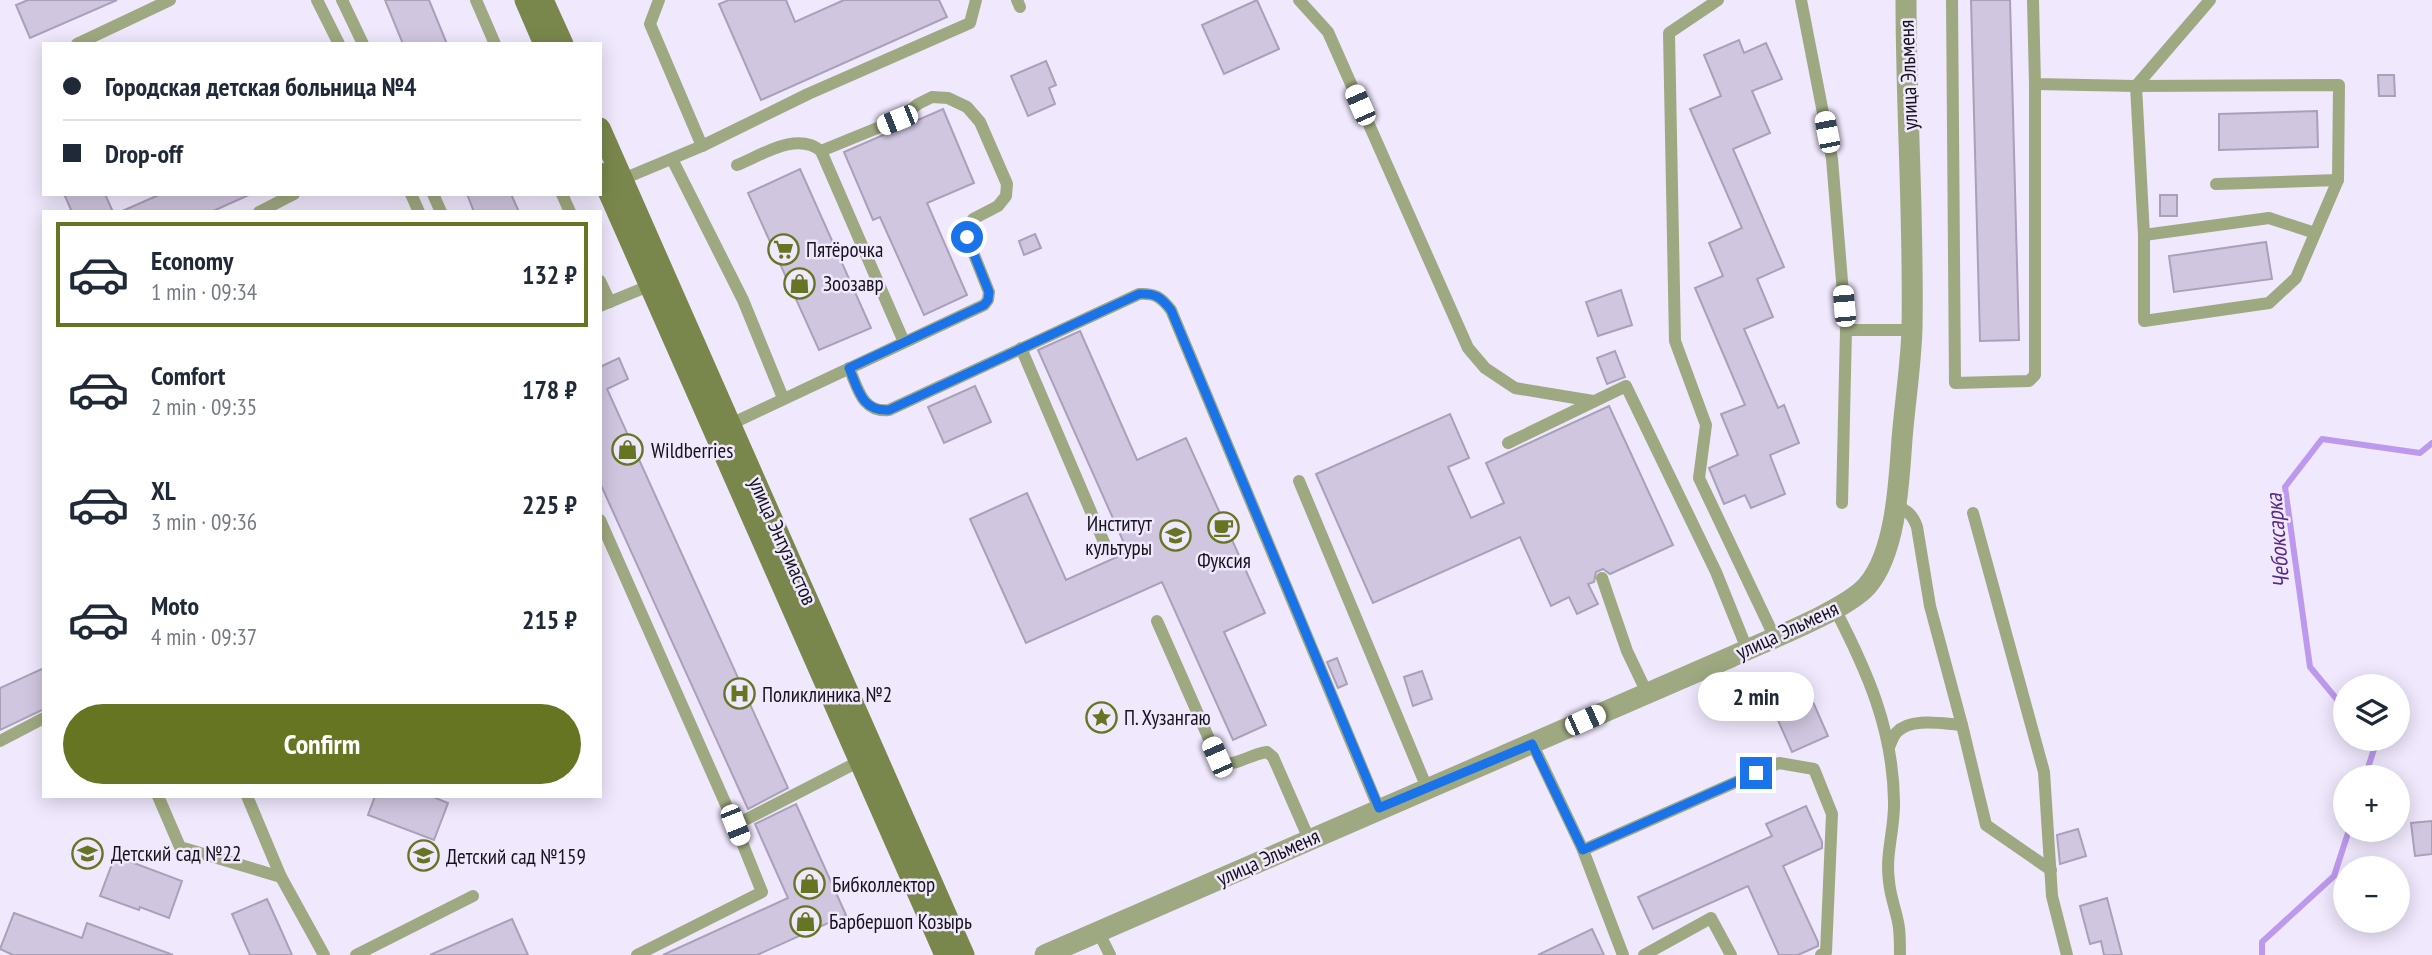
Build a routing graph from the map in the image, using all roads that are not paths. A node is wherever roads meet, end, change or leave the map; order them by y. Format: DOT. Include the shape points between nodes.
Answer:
graph roads {
  1 [pos="170,0"];
  2 [pos="317,0"];
  3 [pos="342,0"];
  4 [pos="476,0"];
  5 [pos="525,0"];
  6 [pos="543,0"];
  7 [pos="659,0"];
  8 [pos="976,0"];
  9 [pos="1299,0"];
  10 [pos="1718,0"];
  11 [pos="1801,0"];
  12 [pos="1906,0"];
  13 [pos="1952,0"];
  14 [pos="2033,0"];
  15 [pos="2210,0"];
  16 [pos="81,42"];
  17 [pos="338,42"];
  18 [pos="362,42"];
  19 [pos="494,42"];
  20 [pos="543,42"];
  21 [pos="562,42"];
  22 [pos="2035,84"];
  23 [pos="2136,86"];
  24 [pos="602,138"];
  25 [pos="702,146"];
  26 [pos="821,151"];
  27 [pos="672,159"];
  28 [pos="737,165"];
  29 [pos="610,179"];
  30 [pos="2338,180"];
  31 [pos="2216,184"];
  32 [pos="290,196"];
  33 [pos="263,210"];
  34 [pos="2315,233"];
  35 [pos="2144,235"];
  36 [pos="659,281"];
  37 [pos="605,304"];
  38 [pos="1846,330"];
  39 [pos="1912,330"];
  40 [pos="904,342"];
  41 [pos="1021,348"];
  42 [pos="849,368"];
  43 [pos="783,398"];
  44 [pos="1593,401"];
  45 [pos="723,427"];
  46 [pos="1508,443"];
  47 [pos="1299,481"];
  48 [pos="1842,503"];
  49 [pos="1895,505"];
  50 [pos="1973,513"];
  51 [pos="602,525"];
  52 [pos="1106,547"];
  53 [pos="1602,578"];
  54 [pos="1835,609"];
  55 [pos="1157,621"];
  56 [pos="1774,636"];
  57 [pos="1747,649"];
  58 [pos="1647,692"];
  59 [pos="42,719"];
  60 [pos="1962,725"];
  61 [pos="0,741"];
  62 [pos="1532,744"];
  63 [pos="1889,747"];
  64 [pos="868,757"];
  65 [pos="1427,788"];
  66 [pos="159,798"];
  67 [pos="248,798"];
  68 [pos="1379,808"];
  69 [pos="735,825"];
  70 [pos="1309,839"];
  71 [pos="1583,850"];
  72 [pos="2050,870"];
  73 [pos="281,877"];
  74 [pos="473,896"];
  75 [pos="1098,931"];
  76 [pos="324,955"];
  77 [pos="356,955"];
  78 [pos="637,955"];
  79 [pos="945,955"];
  80 [pos="964,955"];
  81 [pos="1045,955"];
  82 [pos="1110,955"];
  83 [pos="1623,955"];
  84 [pos="1644,955"];
  85 [pos="1731,955"];
  86 [pos="1821,955"];
  87 [pos="1900,955"];
  88 [pos="2067,955"];
  1 -- 16 [label="lane"];
  2 -- 17 [label="lane"];
  3 -- 18 [label="lane"];
  4 -- 19 [label="lane"];
  5 -- 20 [label="main road"];
  6 -- 21 [label="main road"];
  7 -- 25 [label="lane" via="650,24"];
  8 -- 25 [label="lane" via="970,23"];
  9 -- 44 [label="lane" via="1328,32 1468,348 1485,368 1515,388"];
  10 -- 56 [label="lane" via="1669,33 1675,341 1706,425 1699,478"];
  11 -- 38 [label="lane" via="1832,159"];
  12 -- 39 [label="street, улица Эльменя"];
  13 -- 22 [label="lane" via="1955,383 2029,381 2035,375"];
  14 -- 22 [label="lane"];
  15 -- 23 [label="lane"];
  22 -- 23 [label="lane"];
  23 -- 30 [label="lane" via="2339,85"];
  23 -- 35 [label="lane"];
  24 -- 29 [label="main road, улица Энтузиастов"];
  25 -- 27 [label="lane"];
  26 -- 28 [label="lane" via="813,144 790,143"];
  26 -- 40 [label="lane"];
  26 -- 40 [label="lane" via="897,120 932,97 948,98 967,107 980,122 1007,184 1006,196 998,206 968,227 967,237 988,300"];
  27 -- 29 [label="lane"];
  27 -- 43 [label="lane" via="743,300"];
  29 -- 36 [label="main road, улица Энтузиастов"];
  30 -- 31 [label="lane"];
  30 -- 34 [label="lane"];
  32 -- 33 [label="lane"];
  34 -- 35 [label="lane" via="2269,218"];
  34 -- 35 [label="lane" via="2296,278 2269,303 2144,321"];
  36 -- 37 [label="lane"];
  36 -- 45 [label="main road, улица Энтузиастов"];
  38 -- 39 [label="lane"];
  38 -- 48 [label="lane"];
  39 -- 49 [label="street, улица Эльменя"];
  40 -- 42 [label="lane"];
  41 -- 42 [label="lane" via="889,410 870,408"];
  41 -- 52 [label="lane"];
  41 -- 68 [label="lane" via="1139,294 1162,298 1171,310"];
  42 -- 43 [label="lane"];
  43 -- 45 [label="lane"];
  44 -- 46 [label="lane"];
  44 -- 57 [label="lane" via="1626,386 1716,572"];
  45 -- 64 [label="main road, улица Энтузиастов"];
  47 -- 65 [label="lane"];
  49 -- 54 [label="street, улица Эльменя" via="1876,574 1866,588"];
  49 -- 60 [label="lane" via="1914,517 1930,606"];
  50 -- 72 [label="lane" via="2043,772"];
  51 -- 69 [label="lane"];
  53 -- 58 [label="lane"];
  54 -- 56 [label="street, улица Эльменя"];
  54 -- 63 [label="lane" via="1881,710"];
  55 -- 70 [label="lane" via="1217,757 1230,765 1259,753 1273,757"];
  56 -- 57 [label="street, улица Эльменя"];
  57 -- 58 [label="street, улица Эльменя"];
  58 -- 62 [label="street, улица Эльменя"];
  59 -- 61 [label="lane"];
  60 -- 63 [label="lane" via="1906,726"];
  60 -- 72 [label="lane" via="1986,825"];
  62 -- 65 [label="street, улица Эльменя"];
  62 -- 71 [label="lane"];
  63 -- 87 [label="lane" via="1894,802 1889,881"];
  64 -- 69 [label="lane"];
  64 -- 79 [label="main road, улица Энтузиастов"];
  64 -- 80 [label="main road, улица Энтузиастов"];
  65 -- 68 [label="street, улица Эльменя"];
  66 -- 73 [label="lane" via="180,846"];
  67 -- 73 [label="lane"];
  68 -- 70 [label="street, улица Эльменя"];
  69 -- 78 [label="lane" via="762,892"];
  70 -- 75 [label="street, улица Эльменя"];
  71 -- 83 [label="lane"];
  71 -- 86 [label="lane" via="1779,763 1814,769 1832,814 1826,952"];
  72 -- 88 [label="lane"];
  73 -- 76 [label="lane"];
  74 -- 77 [label="lane"];
  75 -- 81 [label="street, улица Эльменя"];
  75 -- 82 [label="lane"];
  84 -- 85 [label="lane" via="1712,918"];
}
